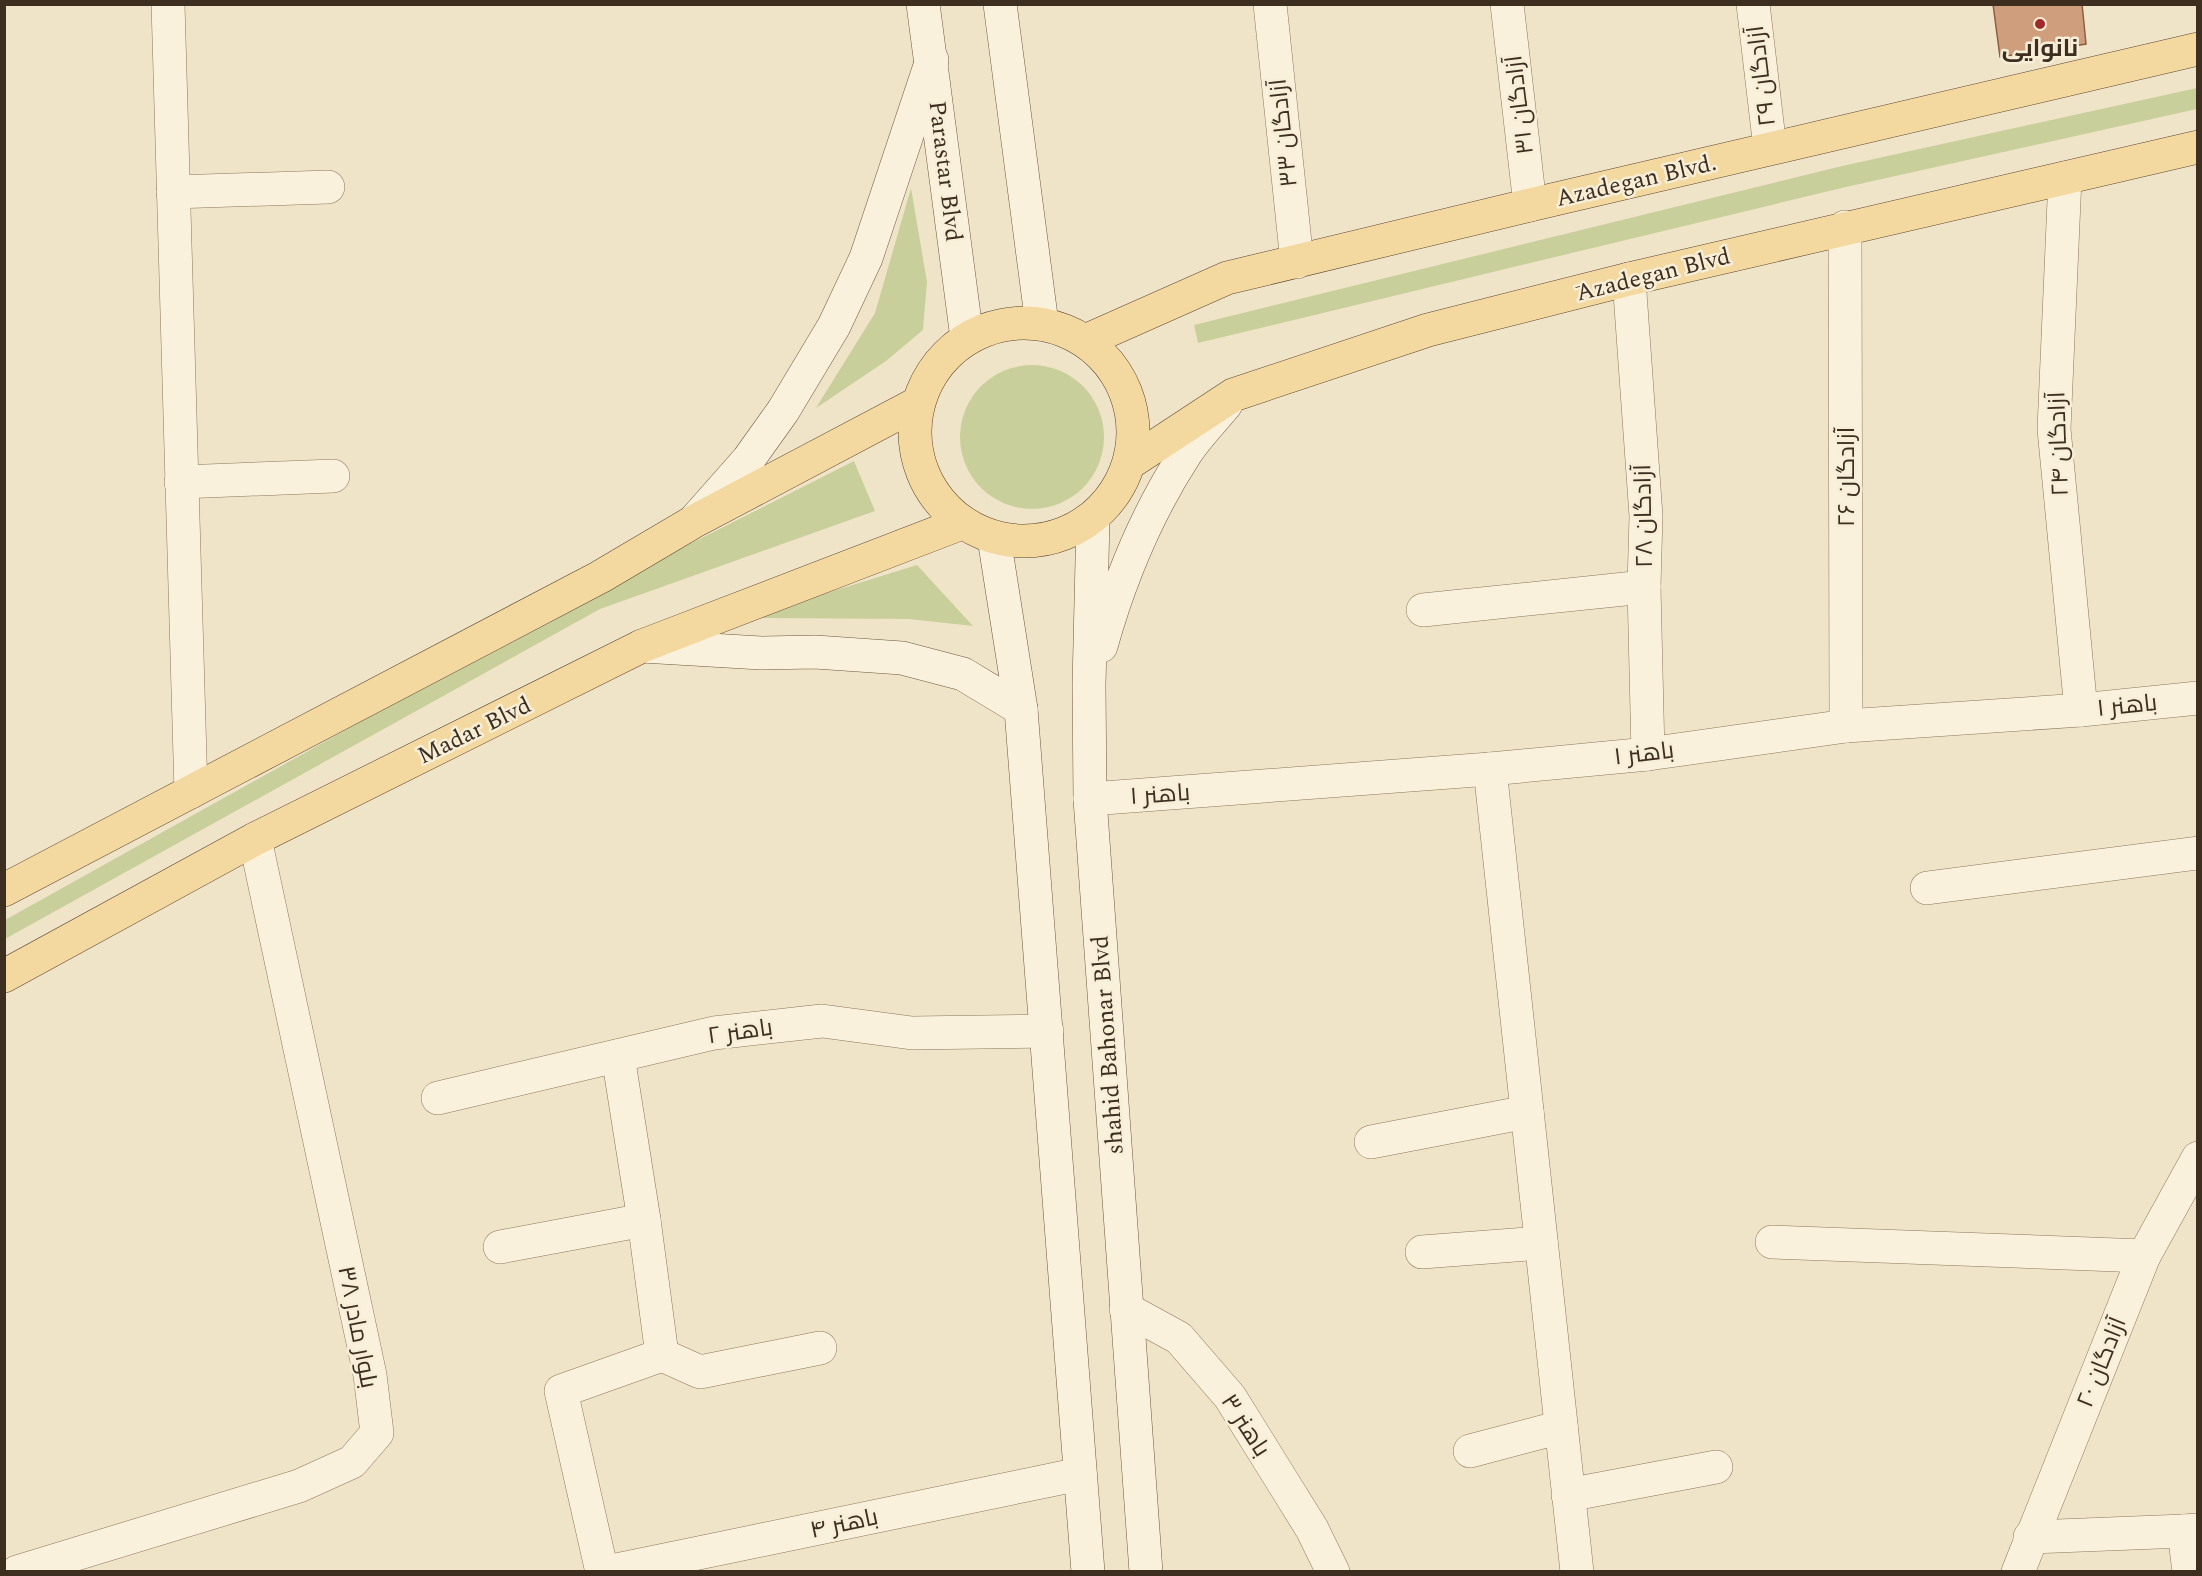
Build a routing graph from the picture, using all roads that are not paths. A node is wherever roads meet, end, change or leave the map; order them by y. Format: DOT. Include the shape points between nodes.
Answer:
graph roads {
  1 [pos="168,4"];
  2 [pos="1000,4"];
  3 [pos="1270,4"];
  4 [pos="1507,4"];
  5 [pos="1753,4"];
  6 [pos="930,6"];
  7 [pos="2198,49"];
  8 [pos="932,60"];
  9 [pos="2198,147"];
  10 [pos="1770,148"];
  11 [pos="2065,178"];
  12 [pos="328,187"];
  13 [pos="173,192"];
  14 [pos="1530,204"];
  15 [pos="1845,227"];
  16 [pos="1297,262"];
  17 [pos="1629,279"];
  18 [pos="1042,324"];
  19 [pos="967,339"];
  20 [pos="1085,341"];
  21 [pos="1233,395"];
  22 [pos="918,403"];
  23 [pos="1131,462"];
  24 [pos="333,476"];
  25 [pos="181,482"];
  26 [pos="1093,519"];
  27 [pos="693,522"];
  28 [pos="963,523"];
  29 [pos="994,538"];
  30 [pos="1644,587"];
  31 [pos="1423,610"];
  32 [pos="642,646"];
  33 [pos="1089,685"];
  34 [pos="2198,698"];
  35 [pos="1021,709"];
  36 [pos="2081,710"];
  37 [pos="1846,726"];
  38 [pos="1648,754"];
  39 [pos="1490,769"];
  40 [pos="191,792"];
  41 [pos="1090,799"];
  42 [pos="255,838"];
  43 [pos="2198,853"];
  44 [pos="1927,888"];
  45 [pos="4,890"];
  46 [pos="4,976"];
  47 [pos="1047,1031"];
  48 [pos="618,1056"];
  49 [pos="438,1098"];
  50 [pos="1527,1113"];
  51 [pos="1371,1142"];
  52 [pos="2198,1158"];
  53 [pos="644,1220"];
  54 [pos="1772,1242"];
  55 [pos="1541,1243"];
  56 [pos="500,1246"];
  57 [pos="1422,1252"];
  58 [pos="2144,1256"];
  59 [pos="1126,1309"];
  60 [pos="819,1348"];
  61 [pos="662,1355"];
  62 [pos="1561,1427"];
  63 [pos="1470,1451"];
  64 [pos="1716,1467"];
  65 [pos="1080,1474"];
  66 [pos="1569,1495"];
  67 [pos="2191,1531"];
  68 [pos="2030,1537"];
  69 [pos="17,1572"];
  70 [pos="602,1572"];
  71 [pos="608,1572"];
  72 [pos="1088,1572"];
  73 [pos="1146,1572"];
  74 [pos="1333,1572"];
  75 [pos="1577,1572"];
  76 [pos="2018,1572"];
  77 [pos="2189,1572"];
  1 -- 13 [label="street"];
  2 -- 18 [label="street"];
  3 -- 16 [label="street, آزادگان ۳۳"];
  4 -- 14 [label="street, آزادگان ۳۱"];
  5 -- 10 [label="street, آزادگان ۲۹"];
  6 -- 8 [label="street, Parastar Blvd"];
  7 -- 10 [label="main road, Azadegan Blvd."];
  8 -- 19 [label="street, Parastar Blvd"];
  8 -- 27 [label="street" via="866,258 834,326 748,460"];
  9 -- 11 [label="main road, َAzadegan Blvd"];
  10 -- 14 [label="main road, Azadegan Blvd."];
  11 -- 15 [label="main road, َAzadegan Blvd"];
  11 -- 36 [label="street, آزادگان ۲۴" via="2054,429"];
  12 -- 13 [label="street"];
  13 -- 25 [label="street"];
  14 -- 16 [label="main road, Azadegan Blvd."];
  15 -- 17 [label="main road, َAzadegan Blvd"];
  15 -- 37 [label="street, آزادگان ۲۶"];
  16 -- 20 [label="main road, Azadegan Blvd." via="1227,278"];
  17 -- 21 [label="main road, َAzadegan Blvd" via="1428,330"];
  17 -- 30 [label="street, آزادگان ۲۸" via="1646,516"];
  18 -- 19 [label="main road" via="991,328"];
  18 -- 20 [label="main road"];
  19 -- 22 [label="main road" via="945,356 929,377"];
  20 -- 23 [label="main road" via="1111,364 1128,394 1135,428"];
  21 -- 23 [label="main road, َAzadegan Blvd"];
  21 -- 33 [label="street" via="1186,452 1132,552"];
  22 -- 27 [label="main road"];
  22 -- 28 [label="main road" via="914,436 921,470 937,500"];
  23 -- 26 [label="main road" via="1116,494"];
  24 -- 25 [label="street"];
  25 -- 40 [label="street"];
  26 -- 29 [label="main road" via="1063,536 1029,543"];
  26 -- 33 [label="street, shahid Bahonar Blvd"];
  27 -- 40 [label="main road" via="600,577"];
  28 -- 29 [label="main road"];
  28 -- 32 [label="main road, Madar Blvd"];
  29 -- 35 [label="street"];
  30 -- 31 [label="street"];
  30 -- 38 [label="street, آزادگان ۲۸"];
  32 -- 35 [label="street" via="902,658 963,674"];
  32 -- 42 [label="main road, Madar Blvd"];
  33 -- 41 [label="street, shahid Bahonar Blvd"];
  34 -- 36 [label="street, باهنر ۱"];
  35 -- 47 [label="street"];
  36 -- 37 [label="street, باهنر ۱"];
  37 -- 38 [label="street, باهنر ۱"];
  38 -- 39 [label="street, باهنر ۱"];
  39 -- 41 [label="street, باهنر ۱"];
  39 -- 50 [label="street"];
  40 -- 45 [label="main road"];
  41 -- 59 [label="street, shahid Bahonar Blvd"];
  42 -- 46 [label="main road, Madar Blvd"];
  42 -- 69 [label="street, بلوار مادر ۳۸" via="370,1376 377,1433 351,1462 299,1486"];
  43 -- 44 [label="street"];
  47 -- 48 [label="street, باهنر ۲" via="912,1033 822,1021 714,1033"];
  47 -- 65 [label="street"];
  48 -- 49 [label="street, باهنر ۲"];
  48 -- 53 [label="street"];
  50 -- 51 [label="street"];
  50 -- 55 [label="street"];
  52 -- 58 [label="street, آزادگان ۲۰"];
  53 -- 56 [label="street"];
  53 -- 61 [label="street"];
  54 -- 58 [label="street"];
  55 -- 57 [label="street"];
  55 -- 62 [label="street"];
  58 -- 68 [label="street, آزادگان ۲۰"];
  59 -- 73 [label="street, shahid Bahonar Blvd"];
  59 -- 74 [label="street, باهنر ۳" via="1179,1338 1230,1397 1312,1529"];
  60 -- 61 [label="street" via="700,1372"];
  61 -- 70 [label="street" via="561,1391"];
  62 -- 63 [label="street"];
  62 -- 66 [label="street"];
  64 -- 66 [label="street"];
  65 -- 71 [label="street, باهنر ۴"];
  65 -- 72 [label="street"];
  66 -- 75 [label="street"];
  67 -- 68 [label="street"];
  67 -- 77 [label="street"];
  68 -- 76 [label="street, آزادگان ۲۰"];
}
